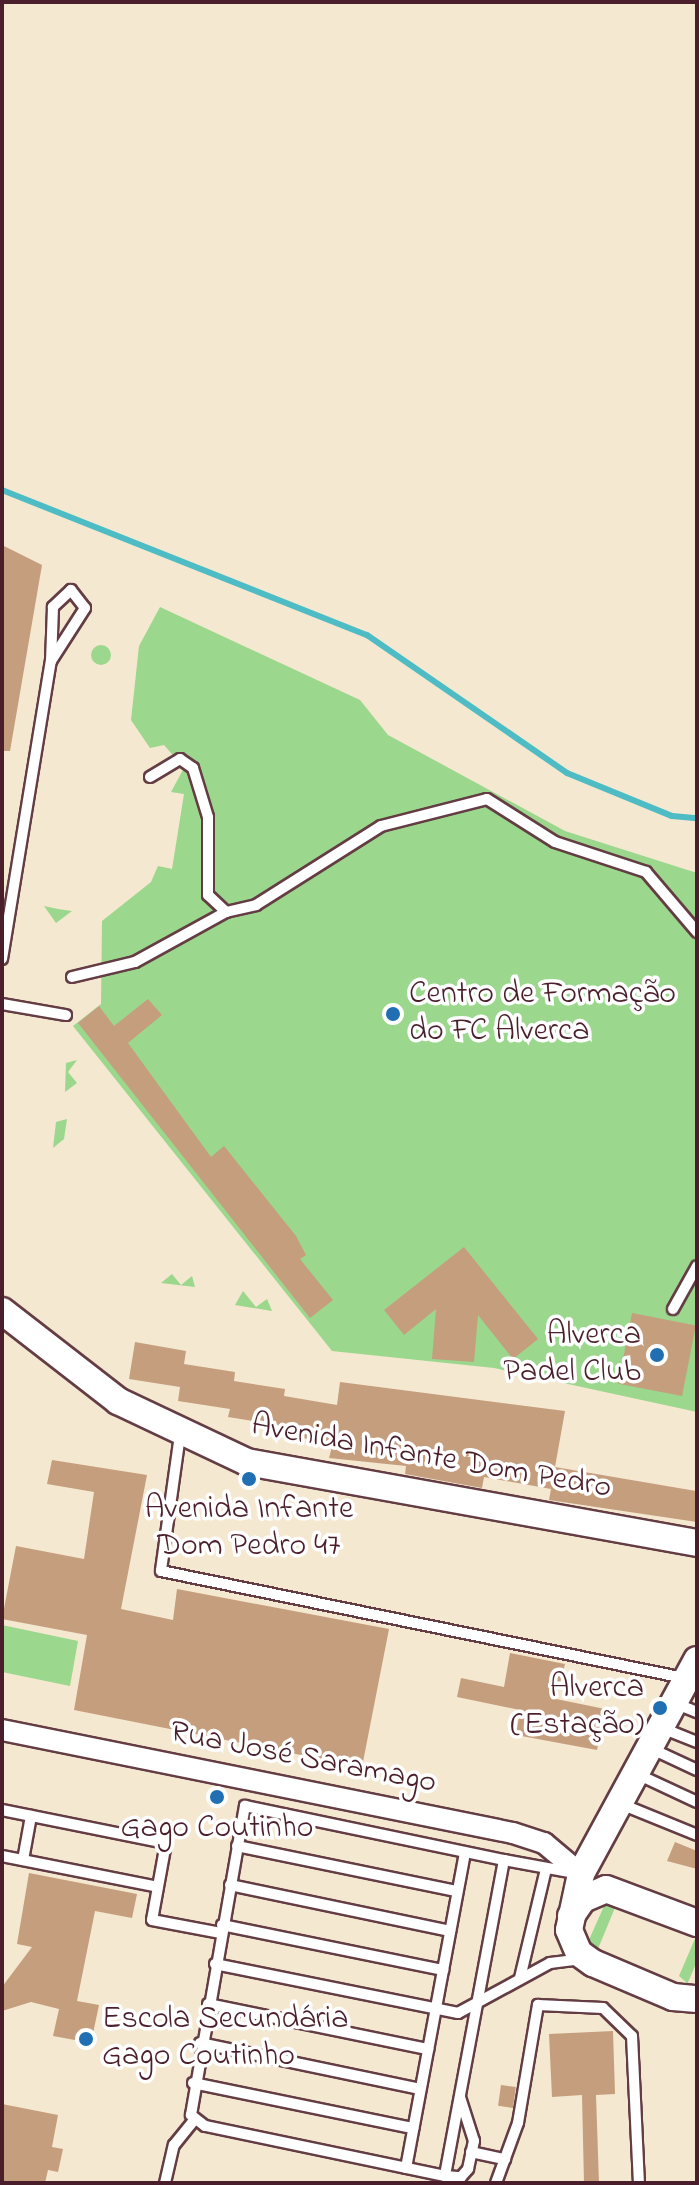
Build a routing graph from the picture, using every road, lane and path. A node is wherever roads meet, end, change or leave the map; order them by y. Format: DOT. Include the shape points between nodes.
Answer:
graph roads {
  1 [pos="51,661"];
  2 [pos="150,777"];
  3 [pos="226,912"];
  4 [pos="697,932"];
  5 [pos="2,959"];
  6 [pos="72,977"];
  7 [pos="2,1004"];
  8 [pos="66,1015"];
  9 [pos="697,1266"];
  10 [pos="673,1309"];
  11 [pos="2,1311"];
  12 [pos="180,1435"];
  13 [pos="697,1543"];
  14 [pos="694,1671"];
  15 [pos="686,1707"];
  16 [pos="2,1730"];
  17 [pos="655,1738"];
  18 [pos="697,1742"];
  19 [pos="697,1770"];
  20 [pos="636,1774"];
  21 [pos="697,1802"];
  22 [pos="620,1804"];
  23 [pos="2,1810"];
  24 [pos="31,1816"];
  25 [pos="697,1835"];
  26 [pos="237,1846"];
  27 [pos="465,1852"];
  28 [pos="2,1856"];
  29 [pos="23,1860"];
  30 [pos="504,1860"];
  31 [pos="546,1869"];
  32 [pos="581,1874"];
  33 [pos="230,1885"];
  34 [pos="158,1887"];
  35 [pos="457,1891"];
  36 [pos="623,1892"];
  37 [pos="570,1921"];
  38 [pos="697,1923"];
  39 [pos="222,1929"];
  40 [pos="450,1931"];
  41 [pos="585,1959"];
  42 [pos="215,1964"];
  43 [pos="443,1970"];
  44 [pos="513,1985"];
  45 [pos="692,2003"];
  46 [pos="208,2004"];
  47 [pos="476,2009"];
  48 [pos="435,2010"];
  49 [pos="200,2043"];
  50 [pos="428,2049"];
  51 [pos="193,2083"];
  52 [pos="420,2089"];
  53 [pos="460,2097"];
  54 [pos="194,2120"];
  55 [pos="413,2128"];
  56 [pos="471,2152"];
  57 [pos="505,2159"];
  58 [pos="406,2168"];
  59 [pos="445,2176"];
  60 [pos="165,2183"];
  61 [pos="496,2183"];
  62 [pos="639,2183"];
  1 -- 1 [label="lane" via="85,608 71,590 53,607"];
  1 -- 5 [label="lane"];
  2 -- 3 [label="lane" via="180,759 193,768 208,817 208,895"];
  3 -- 4 [label="lane" via="256,905 381,826 487,799 555,842 646,872"];
  3 -- 6 [label="lane" via="135,962"];
  7 -- 8 [label="lane"];
  9 -- 10 [label="lane"];
  11 -- 12 [label="street, Avenida Infante Dom Pedro" via="118,1401"];
  12 -- 13 [label="street, Avenida Infante Dom Pedro" via="247,1462"];
  12 -- 14 [label="lane" via="161,1571"];
  14 -- 15 [label="street"];
  15 -- 17 [label="street"];
  16 -- 32 [label="street, Rua José Saramago" via="513,1833 544,1843"];
  17 -- 18 [label="lane"];
  17 -- 19 [label="lane"];
  17 -- 20 [label="street"];
  20 -- 21 [label="lane"];
  20 -- 22 [label="street"];
  22 -- 25 [label="lane"];
  22 -- 32 [label="street"];
  23 -- 24 [label="lane"];
  24 -- 29 [label="lane"];
  24 -- 34 [label="lane" via="166,1843"];
  26 -- 27 [label="lane" via="245,1806"];
  26 -- 33 [label="lane"];
  26 -- 35 [label="lane"];
  27 -- 30 [label="lane"];
  27 -- 35 [label="lane"];
  28 -- 29 [label="lane"];
  29 -- 34 [label="lane"];
  30 -- 31 [label="lane"];
  30 -- 47 [label="lane"];
  31 -- 32 [label="lane"];
  31 -- 44 [label="lane" via="529,1961"];
  32 -- 36 [label="street"];
  32 -- 37 [label="street"];
  33 -- 39 [label="lane"];
  33 -- 40 [label="lane"];
  34 -- 39 [label="lane" via="152,1920"];
  35 -- 40 [label="lane"];
  36 -- 37 [label="street" via="590,1894"];
  36 -- 38 [label="street"];
  37 -- 41 [label="street" via="571,1938"];
  39 -- 42 [label="lane"];
  39 -- 43 [label="lane"];
  40 -- 43 [label="lane"];
  41 -- 44 [label="lane" via="550,1963"];
  41 -- 45 [label="street"];
  42 -- 46 [label="lane"];
  42 -- 48 [label="lane"];
  43 -- 48 [label="lane"];
  44 -- 47 [label="lane"];
  46 -- 49 [label="lane"];
  46 -- 50 [label="lane"];
  47 -- 48 [label="lane"];
  47 -- 53 [label="lane"];
  48 -- 50 [label="lane"];
  49 -- 51 [label="lane"];
  49 -- 52 [label="lane"];
  50 -- 52 [label="lane"];
  51 -- 54 [label="lane"];
  51 -- 55 [label="lane"];
  52 -- 55 [label="lane"];
  53 -- 56 [label="lane"];
  53 -- 59 [label="lane"];
  54 -- 58 [label="lane"];
  54 -- 60 [label="lane" via="174,2145"];
  55 -- 58 [label="lane"];
  56 -- 57 [label="lane"];
  56 -- 59 [label="lane" via="466,2174"];
  57 -- 61 [label="lane"];
  57 -- 62 [label="lane" via="538,2005 595,2006 613,2014 634,2043"];
  58 -- 59 [label="lane"];
}
